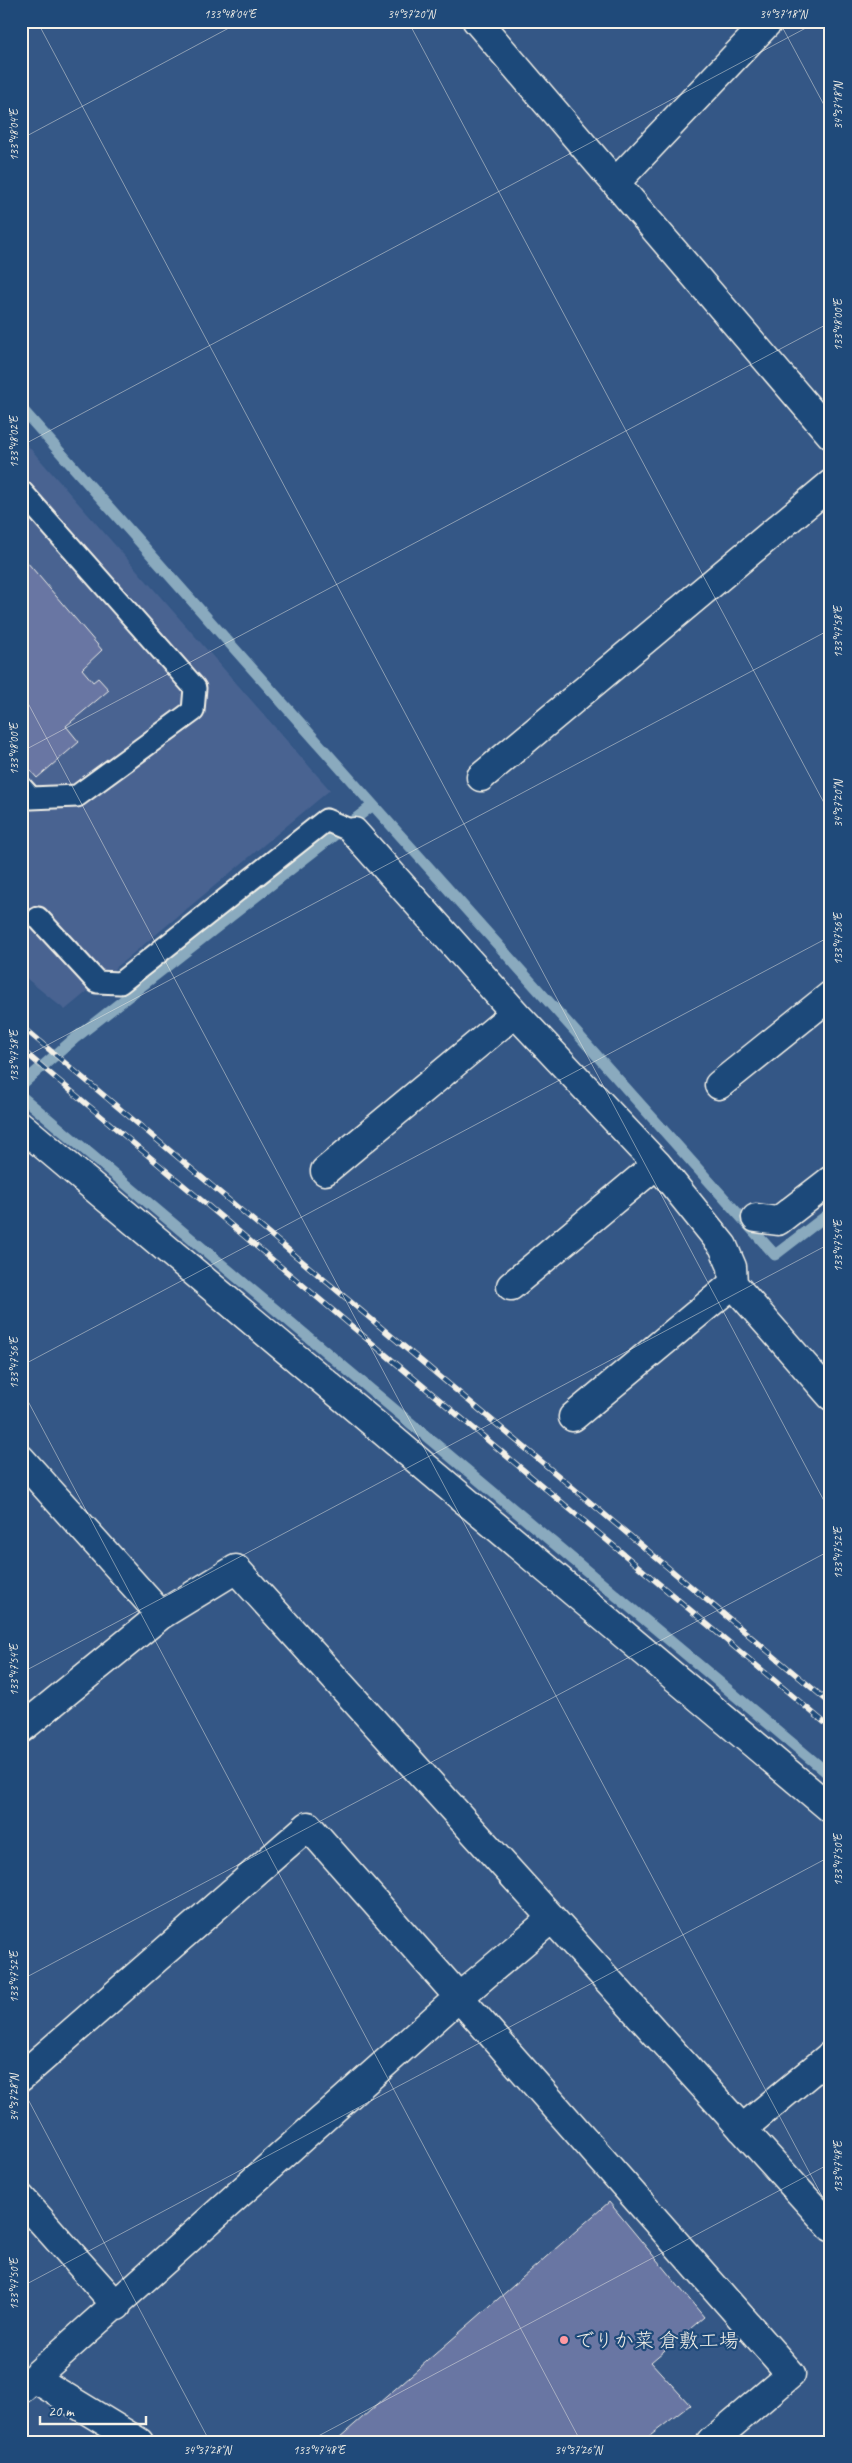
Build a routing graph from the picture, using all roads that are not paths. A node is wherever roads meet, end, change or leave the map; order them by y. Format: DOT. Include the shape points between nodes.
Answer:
graph roads {
  1 [pos="477,21"];
  2 [pos="769,21"];
  3 [pos="616,182"];
  4 [pos="831,435"];
  5 [pos="831,484"];
  6 [pos="21,491"];
  7 [pos="482,777"];
  8 [pos="21,788"];
  9 [pos="354,832"];
  10 [pos="38,918"];
  11 [pos="831,995"];
  12 [pos="516,1013"];
  13 [pos="719,1085"];
  14 [pos="21,1126"];
  15 [pos="657,1164"];
  16 [pos="326,1171"];
  17 [pos="831,1180"];
  18 [pos="756,1218"];
  19 [pos="733,1284"];
  20 [pos="511,1286"];
  21 [pos="831,1396"];
  22 [pos="573,1417"];
  23 [pos="21,1460"];
  24 [pos="161,1615"];
  25 [pos="21,1729"];
  26 [pos="831,1809"];
  27 [pos="551,1919"];
  28 [pos="458,1998"];
  29 [pos="831,2055"];
  30 [pos="21,2077"];
  31 [pos="742,2129"];
  32 [pos="21,2198"];
  33 [pos="831,2227"];
  34 [pos="117,2306"];
  35 [pos="28,2384"];
  36 [pos="139,2442"];
  37 [pos="712,2442"];
  1 -- 3 [label="street"];
  2 -- 3 [label="street"];
  3 -- 4 [label="street"];
  5 -- 7 [label="street"];
  6 -- 8 [label="lane" via="195,688 193,711 77,796 31,798"];
  9 -- 10 [label="lane" via="326,820 120,983 97,982"];
  9 -- 12 [label="street"];
  11 -- 13 [label="street"];
  12 -- 15 [label="street"];
  12 -- 16 [label="street"];
  14 -- 26 [label="street"];
  15 -- 19 [label="street" via="723,1246 732,1267"];
  15 -- 20 [label="street"];
  17 -- 18 [label="street" via="778,1221"];
  19 -- 21 [label="street"];
  19 -- 22 [label="street"];
  23 -- 24 [label="street"];
  24 -- 25 [label="street"];
  24 -- 27 [label="street" via="236,1569"];
  27 -- 28 [label="street"];
  27 -- 31 [label="street"];
  28 -- 30 [label="street" via="308,1826"];
  28 -- 34 [label="street"];
  28 -- 37 [label="street" via="791,2374"];
  29 -- 31 [label="street"];
  31 -- 33 [label="street"];
  32 -- 34 [label="street"];
  34 -- 35 [label="street"];
  35 -- 36 [label="street"];
}
